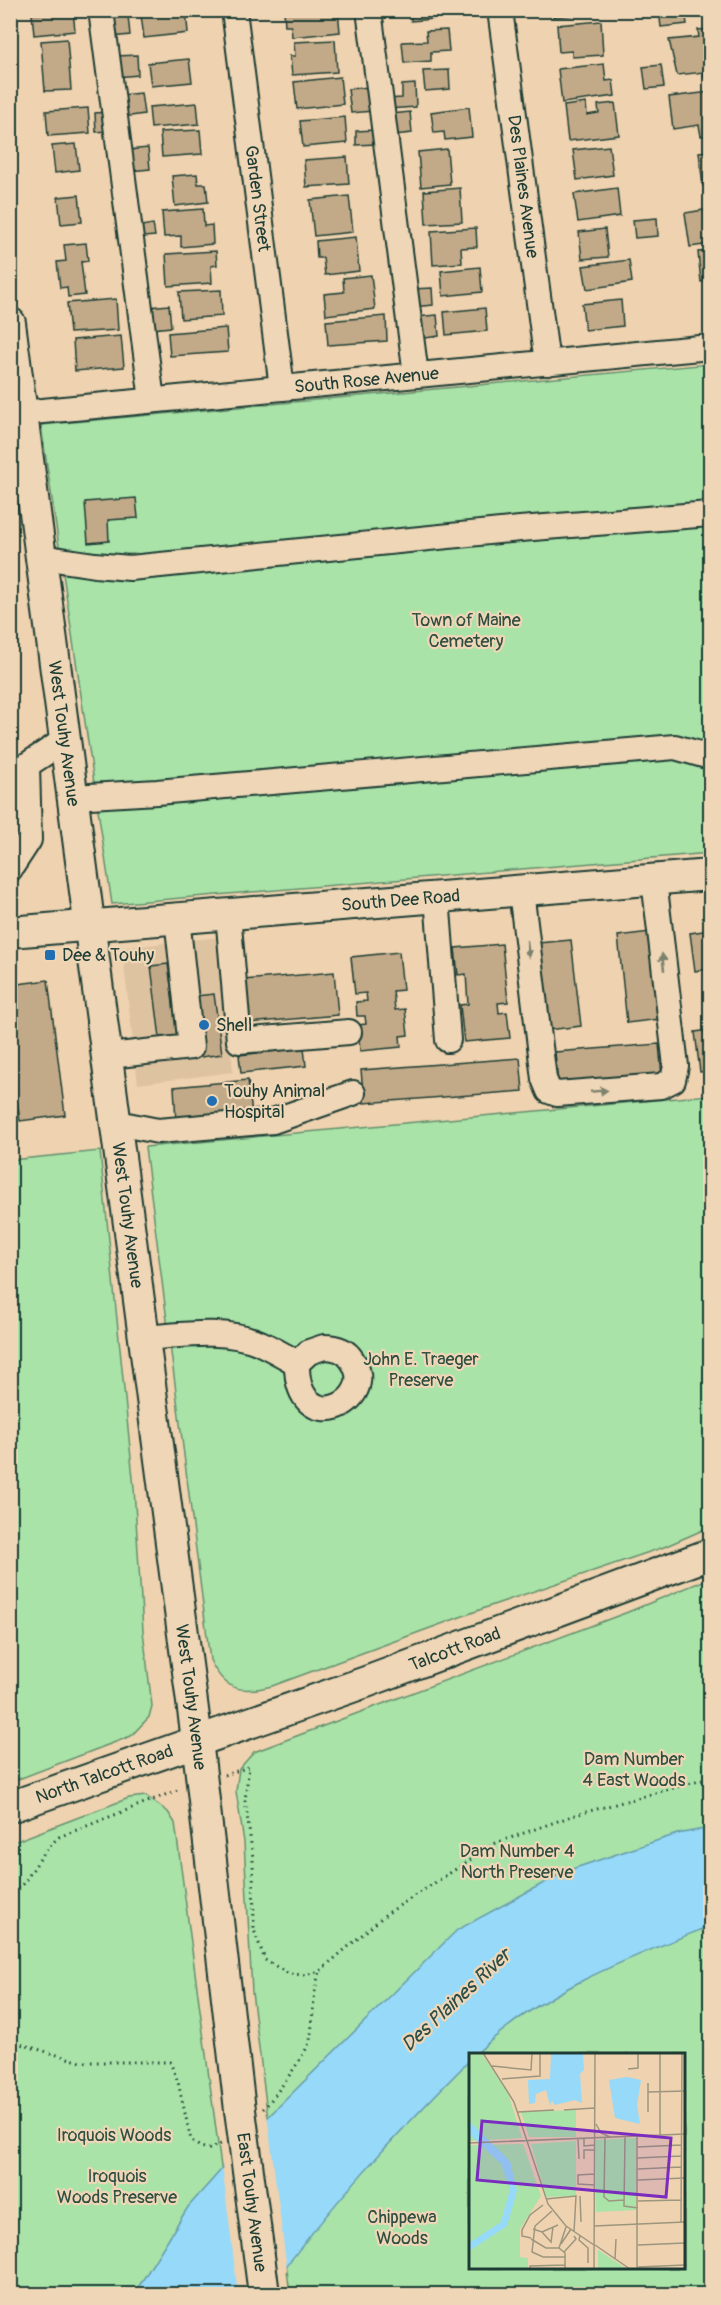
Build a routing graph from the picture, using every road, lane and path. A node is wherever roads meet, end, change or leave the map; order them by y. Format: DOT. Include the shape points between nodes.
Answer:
graph roads {
  1 [pos="101,10"];
  2 [pos="234,10"];
  3 [pos="369,10"];
  4 [pos="500,10"];
  5 [pos="10,323"];
  6 [pos="711,347"];
  7 [pos="547,363"];
  8 [pos="416,375"];
  9 [pos="282,388"];
  10 [pos="152,400"];
  11 [pos="22,413"];
  12 [pos="711,514"];
  13 [pos="41,557"];
  14 [pos="65,740"];
  15 [pos="711,757"];
  16 [pos="73,797"];
  17 [pos="10,869"];
  18 [pos="711,875"];
  19 [pos="654,880"];
  20 [pos="521,891"];
  21 [pos="438,897"];
  22 [pos="228,914"];
  23 [pos="177,918"];
  24 [pos="91,925"];
  25 [pos="10,932"];
  26 [pos="350,1032"];
  27 [pos="448,1040"];
  28 [pos="109,1056"];
  29 [pos="353,1093"];
  30 [pos="117,1123"];
  31 [pos="145,1338"];
  32 [pos="297,1363"];
  33 [pos="711,1554"];
  34 [pos="197,1740"];
  35 [pos="249,1767"];
  36 [pos="711,1778"];
  37 [pos="151,1799"];
  38 [pos="10,1807"];
  39 [pos="10,1898"];
  40 [pos="10,2041"];
  41 [pos="170,2062"];
  42 [pos="240,2110"];
  43 [pos="264,2295"];
  1 -- 10 [label="street"];
  2 -- 9 [label="street, Garden Street"];
  3 -- 8 [label="street"];
  4 -- 7 [label="street, Des Plaines Avenue"];
  5 -- 11 [label="main road, West Touhy Avenue"];
  6 -- 7 [label="street, South Rose Avenue"];
  7 -- 8 [label="street, South Rose Avenue"];
  8 -- 9 [label="street, South Rose Avenue"];
  9 -- 10 [label="street, South Rose Avenue"];
  10 -- 11 [label="street, South Rose Avenue"];
  11 -- 13 [label="main road, West Touhy Avenue"];
  12 -- 13 [label="street" via="130,568"];
  13 -- 14 [label="main road, West Touhy Avenue"];
  14 -- 16 [label="main road, West Touhy Avenue"];
  14 -- 17 [label="street" via="27,765 29,840"];
  15 -- 16 [label="street" via="675,747"];
  16 -- 24 [label="main road, West Touhy Avenue"];
  18 -- 19 [label="main road, South Dee Road"];
  19 -- 20 [label="main road, South Dee Road"];
  20 -- 19 [label="street, one-way" via="544,1079 549,1092 649,1087 673,1080 676,1066"];
  20 -- 21 [label="main road, South Dee Road"];
  21 -- 22 [label="main road, South Dee Road"];
  21 -- 27 [label="street"];
  22 -- 23 [label="main road, South Dee Road"];
  22 -- 26 [label="street" via="239,1041"];
  23 -- 24 [label="main road, South Dee Road"];
  23 -- 28 [label="street" via="191,1047"];
  24 -- 25 [label="main road, South Dee Road"];
  24 -- 28 [label="main road, West Touhy Avenue"];
  28 -- 30 [label="main road, West Touhy Avenue"];
  29 -- 30 [label="street" via="273,1121 158,1131"];
  30 -- 31 [label="main road, West Touhy Avenue"];
  31 -- 32 [label="street" via="206,1333 236,1336"];
  31 -- 34 [label="main road, West Touhy Avenue"];
  33 -- 34 [label="main road, Talcott Road"];
  34 -- 38 [label="main road, North Talcott Road"];
  34 -- 42 [label="main road, West Touhy Avenue"];
  35 -- 36 [label="path" via="245,1800 253,1858 254,1930 266,1960 289,1974 304,1975 320,1971 385,1915 496,1843 575,1815"];
  37 -- 39 [label="path" via="59,1838 44,1850 28,1878"];
  40 -- 41 [label="path" via="81,2061"];
  42 -- 43 [label="main road, East Touhy Avenue, bridge"];
}
